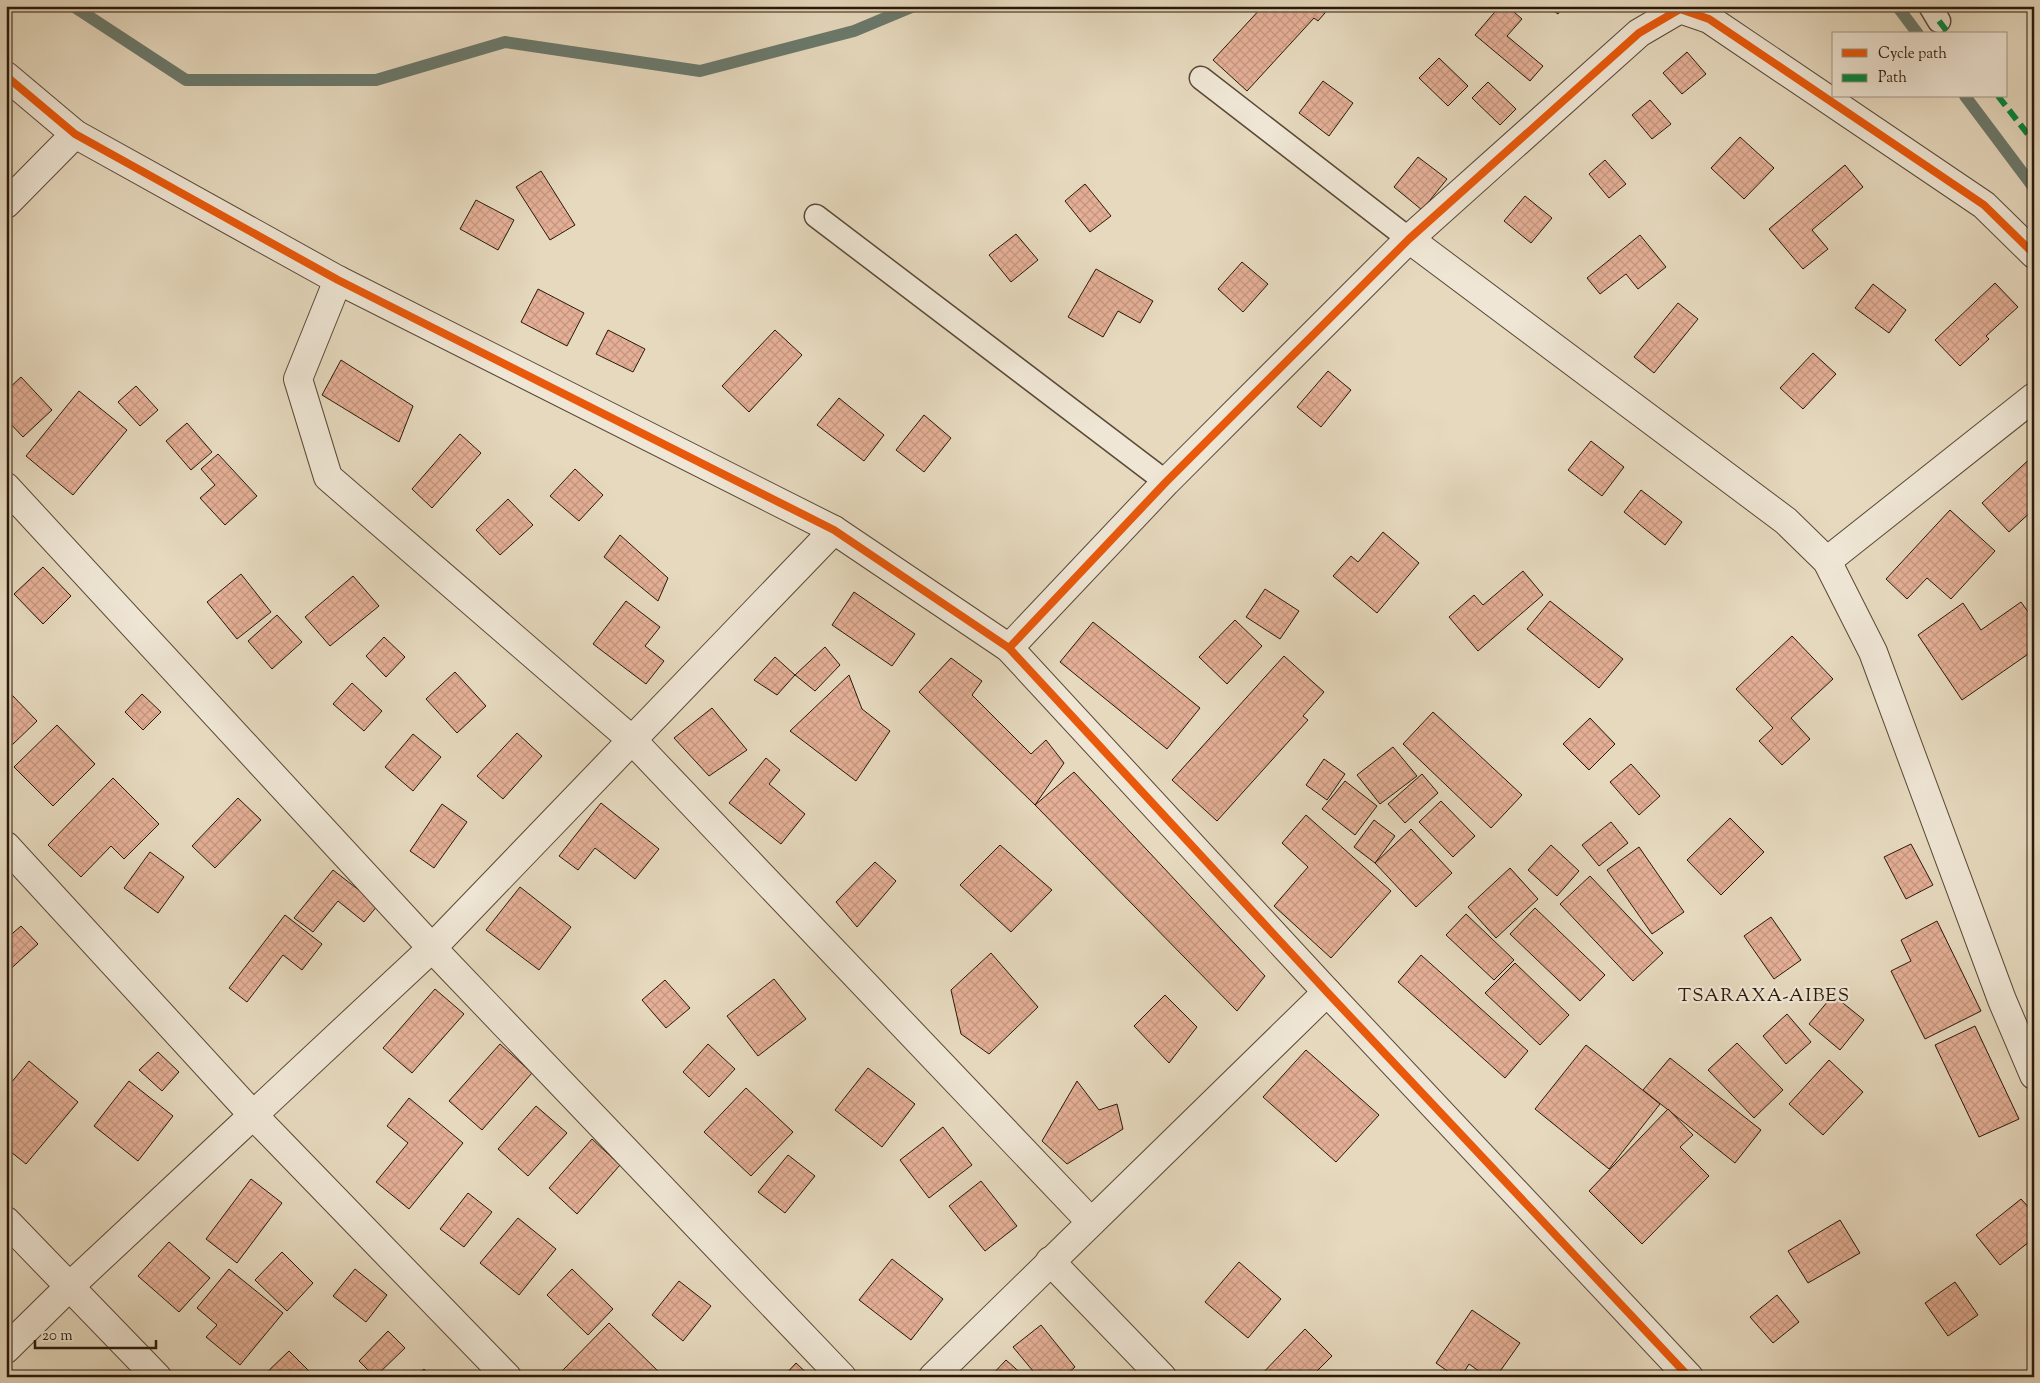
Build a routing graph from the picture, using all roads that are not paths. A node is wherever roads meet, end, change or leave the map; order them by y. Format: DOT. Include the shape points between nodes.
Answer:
graph roads {
  1 [pos="1678,8"];
  2 [pos="6,76"];
  3 [pos="1201,78"];
  4 [pos="76,134"];
  5 [pos="6,204"];
  6 [pos="816,216"];
  7 [pos="1409,240"];
  8 [pos="2034,254"];
  9 [pos="338,280"];
  10 [pos="2034,397"];
  11 [pos="1166,482"];
  12 [pos="6,487"];
  13 [pos="834,530"];
  14 [pos="1827,560"];
  15 [pos="1009,648"];
  16 [pos="632,740"];
  17 [pos="6,846"];
  18 [pos="432,948"];
  19 [pos="1327,992"];
  20 [pos="2034,1076"];
  21 [pos="254,1116"];
  22 [pos="6,1221"];
  23 [pos="1091,1222"];
  24 [pos="1050,1261"];
  25 [pos="70,1287"];
  26 [pos="6,1349"];
  27 [pos="156,1377"];
  28 [pos="508,1377"];
  29 [pos="842,1377"];
  30 [pos="933,1377"];
  31 [pos="1162,1377"];
  32 [pos="1688,1377"];
  1 -- 7 [label="street" via="1639,33"];
  1 -- 8 [label="street" via="1709,19 1984,205"];
  2 -- 4 [label="street"];
  3 -- 7 [label="lane"];
  4 -- 5 [label="street"];
  4 -- 9 [label="street"];
  6 -- 11 [label="lane"];
  7 -- 11 [label="street"];
  7 -- 14 [label="street" via="1786,521"];
  9 -- 13 [label="street"];
  9 -- 16 [label="street" via="298,379 328,477"];
  10 -- 14 [label="street"];
  11 -- 15 [label="street"];
  12 -- 18 [label="street"];
  13 -- 15 [label="street"];
  13 -- 16 [label="street"];
  14 -- 20 [label="street" via="1873,652 2002,1000"];
  15 -- 19 [label="street"];
  16 -- 18 [label="street"];
  16 -- 23 [label="street"];
  17 -- 21 [label="street"];
  18 -- 21 [label="street"];
  18 -- 29 [label="street"];
  19 -- 23 [label="street"];
  19 -- 32 [label="street"];
  21 -- 25 [label="street"];
  21 -- 28 [label="street"];
  22 -- 25 [label="street"];
  23 -- 24 [label="street"];
  24 -- 30 [label="street"];
  24 -- 31 [label="street"];
  25 -- 26 [label="street"];
  25 -- 27 [label="street"];
}
